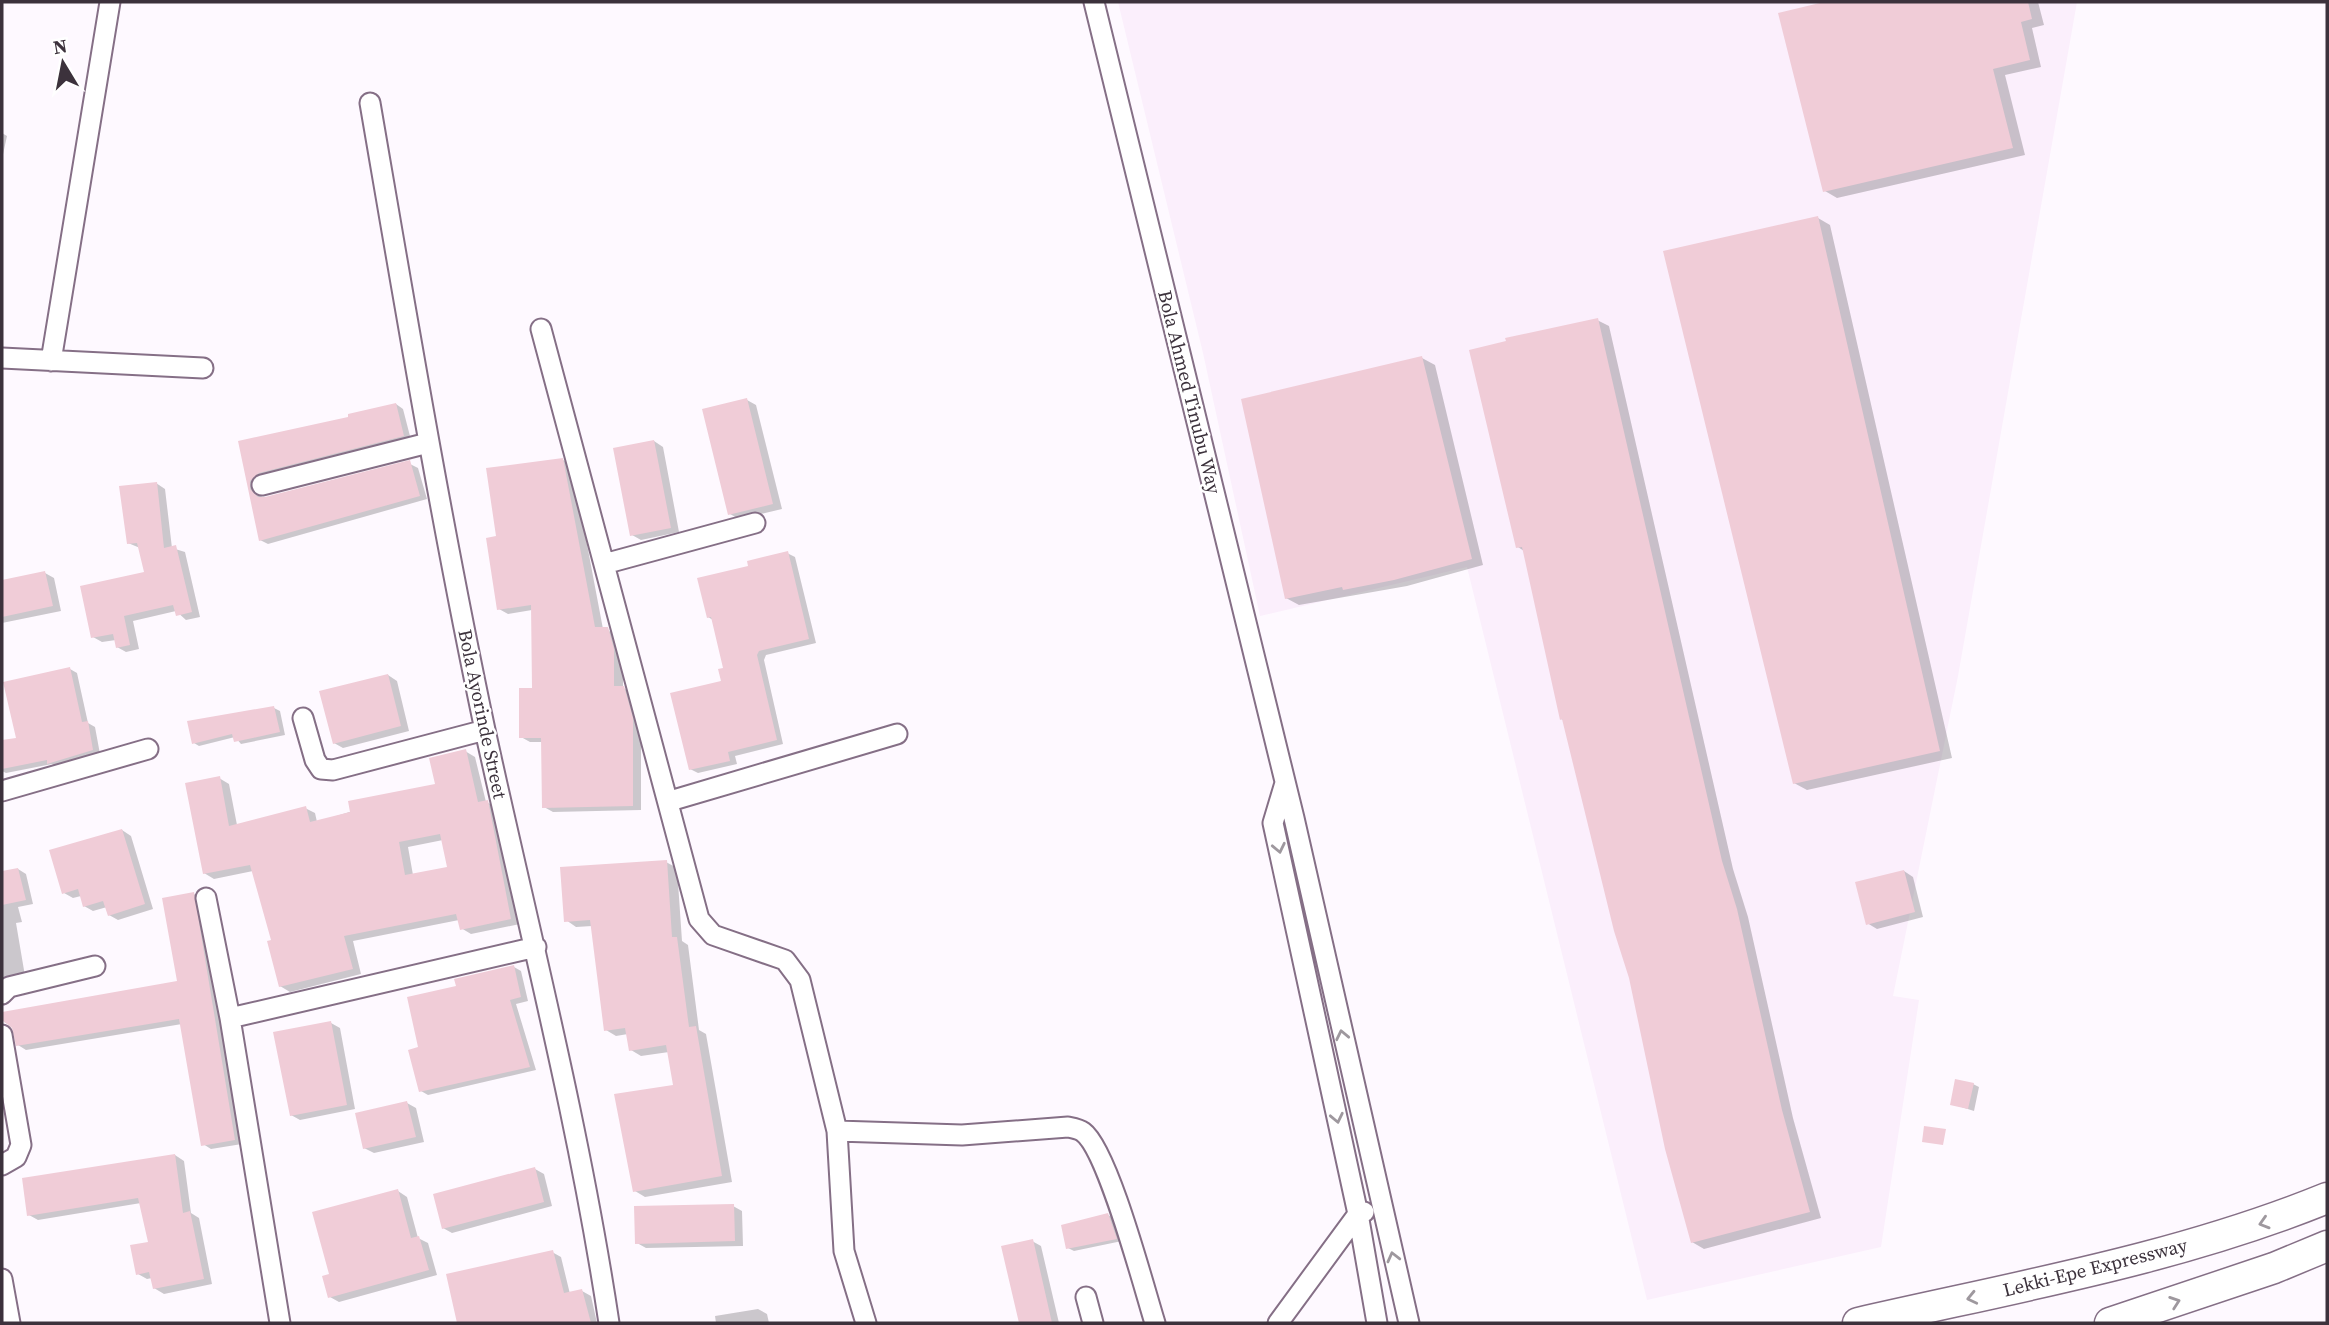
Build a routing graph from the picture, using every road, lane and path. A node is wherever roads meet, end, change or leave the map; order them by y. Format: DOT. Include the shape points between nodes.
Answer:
graph roads {
  1 [pos="110,2"];
  2 [pos="1094,2"];
  3 [pos="370,103"];
  4 [pos="541,329"];
  5 [pos="2,358"];
  6 [pos="51,361"];
  7 [pos="203,368"];
  8 [pos="428,443"];
  9 [pos="262,485"];
  10 [pos="755,523"];
  11 [pos="604,564"];
  12 [pos="303,718"];
  13 [pos="485,730"];
  14 [pos="897,734"];
  15 [pos="148,750"];
  16 [pos="1285,782"];
  17 [pos="2,791"];
  18 [pos="670,800"];
  19 [pos="206,898"];
  20 [pos="536,947"];
  21 [pos="95,965"];
  22 [pos="2,994"];
  23 [pos="230,1018"];
  24 [pos="2,1034"];
  25 [pos="836,1131"];
  26 [pos="2,1164"];
  27 [pos="2327,1198"];
  28 [pos="1381,1207"];
  29 [pos="1358,1214"];
  30 [pos="2327,1246"];
  31 [pos="2,1279"];
  32 [pos="1086,1297"];
  33 [pos="10,1323"];
  34 [pos="280,1323"];
  35 [pos="609,1323"];
  36 [pos="866,1323"];
  37 [pos="1093,1323"];
  38 [pos="1155,1323"];
  39 [pos="1278,1323"];
  40 [pos="1377,1323"];
  41 [pos="1409,1323"];
  42 [pos="1858,1323"];
  43 [pos="2110,1323"];
  1 -- 6 [label="street"];
  2 -- 16 [label="street, Bola Ahmed Tinubu Way"];
  3 -- 8 [label="street, Bola Ayorinde Street"];
  4 -- 11 [label="street"];
  5 -- 6 [label="street"];
  6 -- 7 [label="street"];
  8 -- 9 [label="street"];
  8 -- 13 [label="street, Bola Ayorinde Street"];
  10 -- 11 [label="street"];
  11 -- 18 [label="street"];
  12 -- 13 [label="street" via="315,760 321,769 333,770"];
  13 -- 20 [label="street, Bola Ayorinde Street"];
  14 -- 18 [label="street"];
  15 -- 17 [label="street"];
  28 -- 16 [label="street, Bola Ahmed Tinubu Way, one-way"];
  16 -- 29 [label="street, one-way" via="1273,823"];
  18 -- 25 [label="street" via="699,919 713,935 785,960 800,980"];
  19 -- 23 [label="street"];
  20 -- 23 [label="street"];
  20 -- 35 [label="street, Bola Ayorinde Street"];
  21 -- 22 [label="street" via="9,987"];
  23 -- 34 [label="street"];
  24 -- 26 [label="street" via="21,1145 16,1157"];
  25 -- 36 [label="street" via="844,1251"];
  25 -- 38 [label="street" via="962,1135 1068,1127 1082,1130 1092,1141 1124,1217"];
  27 -- 42 [label="highway, Lekki-Epe Expressway, one-way" via="2269,1222 2086,1272"];
  28 -- 29 [label="street"];
  41 -- 28 [label="street, Bola Ahmed Tinubu Way, one-way"];
  29 -- 39 [label="street"];
  29 -- 40 [label="street"];
  43 -- 30 [label="highway, one-way"];
  31 -- 33 [label="street"];
  32 -- 37 [label="street"];
}
